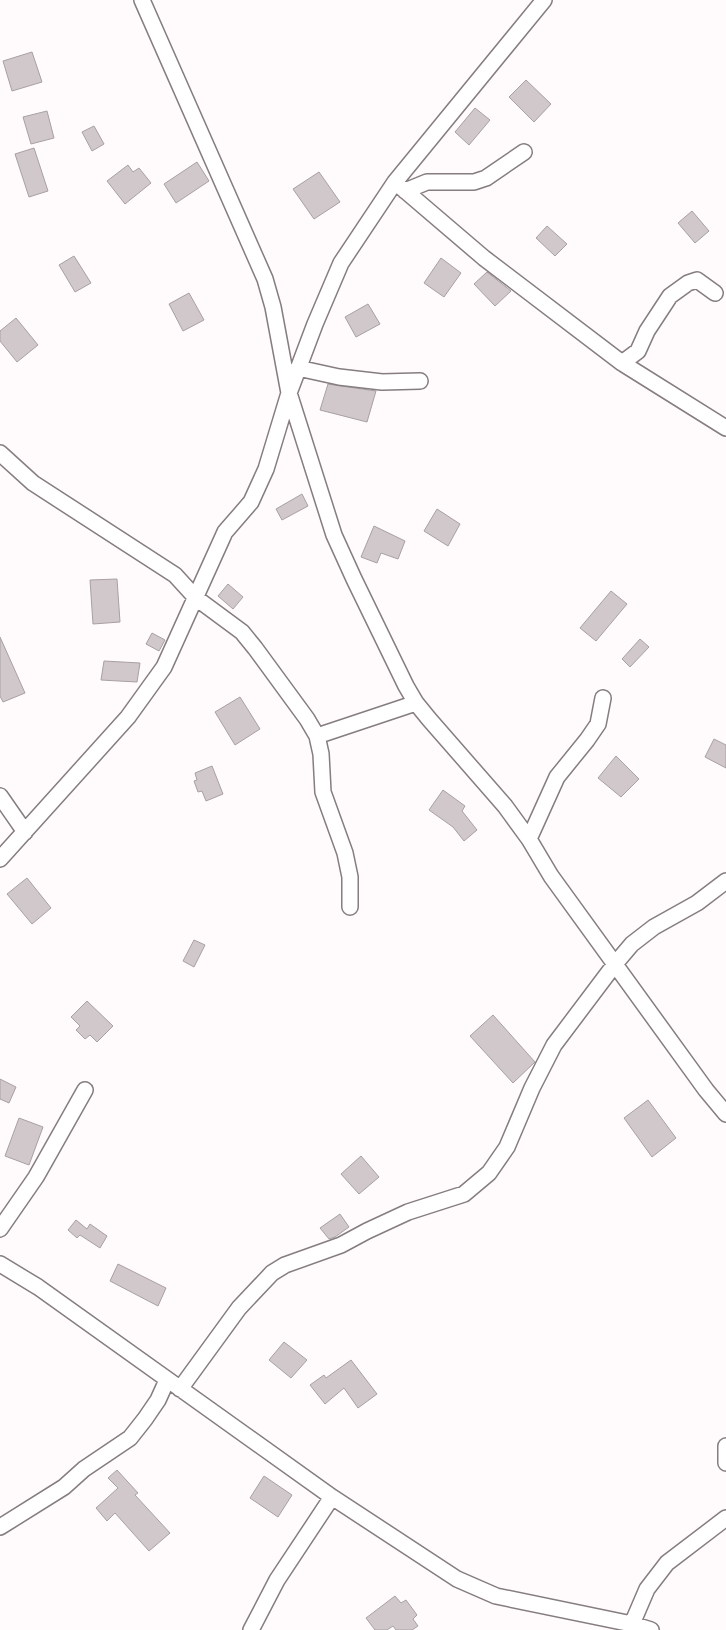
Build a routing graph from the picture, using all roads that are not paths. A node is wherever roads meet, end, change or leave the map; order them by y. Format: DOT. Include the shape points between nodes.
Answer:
graph roads {
  1 [pos="142,0"];
  2 [pos="544,0"];
  3 [pos="524,152"];
  4 [pos="400,187"];
  5 [pos="715,293"];
  6 [pos="622,363"];
  7 [pos="298,368"];
  8 [pos="420,381"];
  9 [pos="289,393"];
  10 [pos="726,428"];
  11 [pos="0,453"];
  12 [pos="196,598"];
  13 [pos="603,698"];
  14 [pos="416,702"];
  15 [pos="317,736"];
  16 [pos="0,796"];
  17 [pos="25,832"];
  18 [pos="528,839"];
  19 [pos="0,859"];
  20 [pos="726,881"];
  21 [pos="350,907"];
  22 [pos="615,964"];
  23 [pos="85,1090"];
  24 [pos="726,1114"];
  25 [pos="0,1229"];
  26 [pos="0,1264"];
  27 [pos="167,1380"];
  28 [pos="180,1389"];
  29 [pos="726,1446"];
  30 [pos="726,1464"];
  31 [pos="332,1497"];
  32 [pos="726,1518"];
  33 [pos="0,1527"];
  34 [pos="632,1624"];
  35 [pos="251,1630"];
  36 [pos="651,1630"];
  1 -- 9 [label="street" via="265,279"];
  2 -- 4 [label="street"];
  3 -- 4 [label="street" via="486,178 474,182 427,182"];
  4 -- 6 [label="street" via="484,258"];
  4 -- 7 [label="street" via="341,263"];
  5 -- 6 [label="street" via="697,280 670,296 638,351"];
  6 -- 10 [label="street"];
  7 -- 8 [label="street" via="382,382"];
  7 -- 9 [label="street"];
  9 -- 12 [label="street" via="266,469 251,502 225,532"];
  9 -- 14 [label="street" via="334,534"];
  11 -- 12 [label="street" via="33,483 174,576"];
  12 -- 15 [label="street" via="242,632"];
  12 -- 17 [label="street" via="164,667 128,716"];
  13 -- 18 [label="street" via="598,724 557,777"];
  14 -- 15 [label="street"];
  14 -- 18 [label="street" via="505,806"];
  15 -- 21 [label="street" via="323,792 345,853 350,877"];
  16 -- 17 [label="street"];
  17 -- 19 [label="street"];
  18 -- 22 [label="street"];
  20 -- 22 [label="street" via="697,903 654,927 632,944"];
  22 -- 24 [label="street"];
  22 -- 28 [label="street" via="554,1045 507,1147 489,1173 464,1194 408,1212 341,1245 291,1262 272,1273 239,1308"];
  23 -- 25 [label="street" via="36,1177"];
  26 -- 27 [label="street" via="38,1286"];
  27 -- 28 [label="street"];
  27 -- 33 [label="street" via="146,1419 130,1438"];
  28 -- 31 [label="street"];
  29 -- 30 [label="street"];
  31 -- 34 [label="street" via="457,1579 478,1589 496,1596"];
  31 -- 35 [label="street" via="278,1580"];
  32 -- 34 [label="street" via="667,1563 647,1589"];
  34 -- 36 [label="street"];
}
